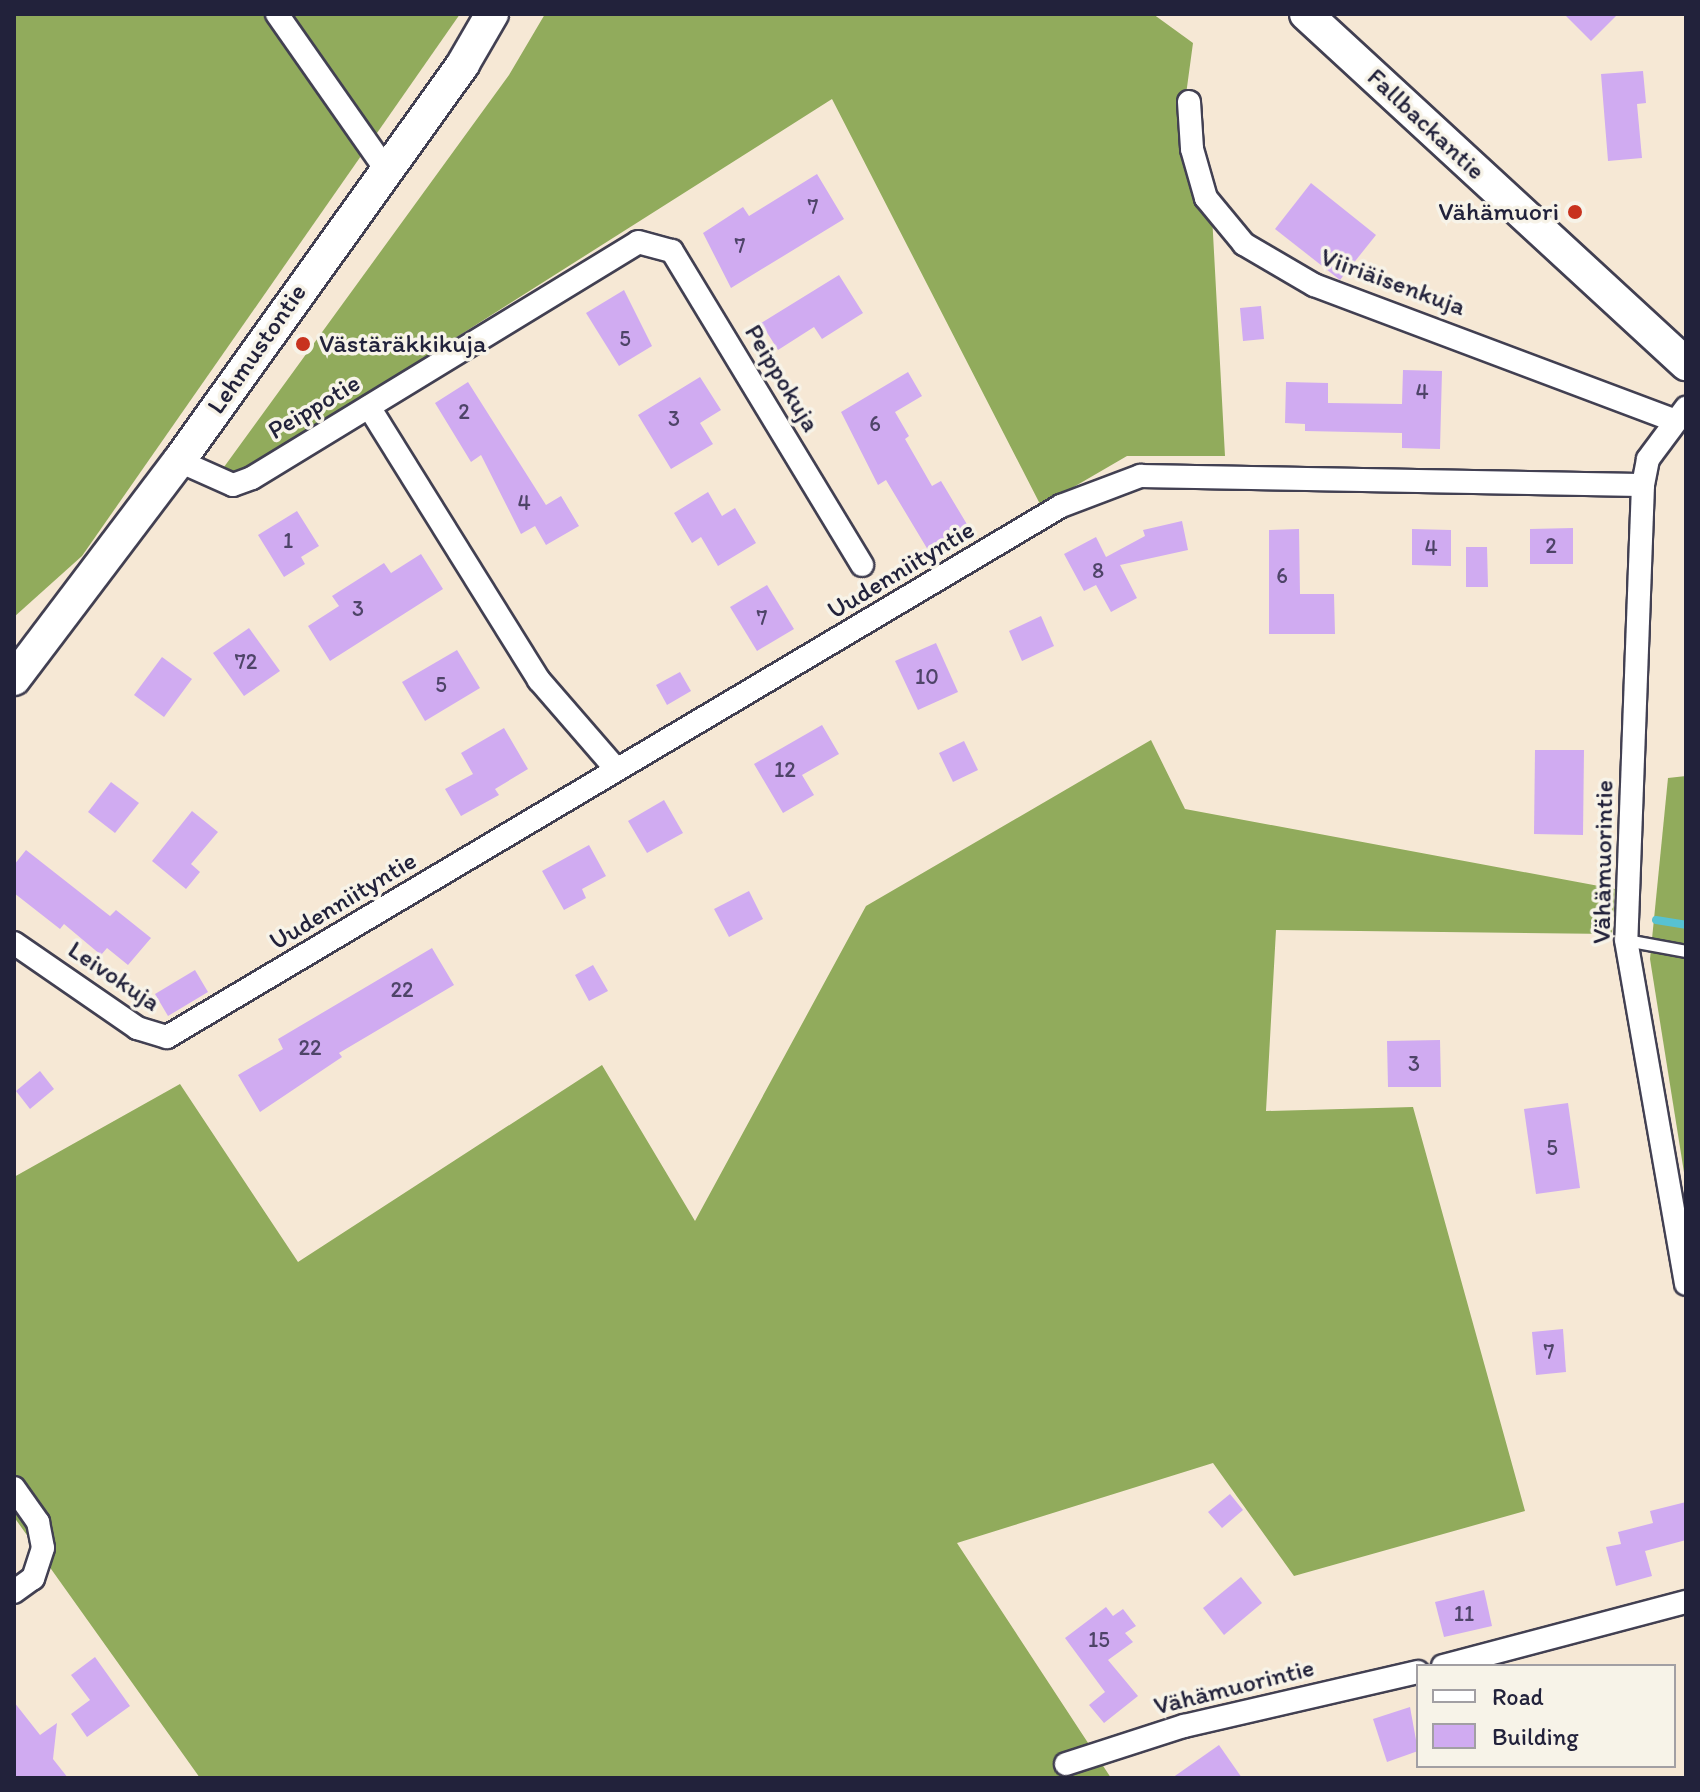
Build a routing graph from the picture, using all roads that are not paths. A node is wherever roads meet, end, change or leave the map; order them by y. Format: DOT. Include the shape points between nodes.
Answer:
graph roads {
  1 [pos="277,14"];
  2 [pos="492,14"];
  3 [pos="1306,14"];
  4 [pos="1189,102"];
  5 [pos="384,167"];
  6 [pos="638,242"];
  7 [pos="1686,364"];
  8 [pos="369,407"];
  9 [pos="1682,419"];
  10 [pos="179,461"];
  11 [pos="1643,485"];
  12 [pos="862,565"];
  13 [pos="14,679"];
  14 [pos="616,769"];
  15 [pos="1626,940"];
  16 [pos="14,943"];
  17 [pos="1686,951"];
  18 [pos="187,1028"];
  19 [pos="1686,1284"];
  20 [pos="14,1488"];
  21 [pos="14,1592"];
  22 [pos="1686,1602"];
  23 [pos="1451,1664"];
  24 [pos="1416,1672"];
  25 [pos="1066,1764"];
  1 -- 5 [label="street"];
  2 -- 5 [label="main road, Lehmustontie" via="463,64"];
  3 -- 7 [label="main road, Fallbackantie"];
  4 -- 9 [label="street, Viiriäisenkuja" via="1192,149 1206,198 1244,244 1314,285"];
  5 -- 10 [label="main road, Lehmustontie"];
  6 -- 8 [label="street, Peippotie"];
  6 -- 12 [label="street, Peippokuja" via="672,251"];
  8 -- 10 [label="street, Peippotie" via="233,485"];
  8 -- 14 [label="street" via="539,680"];
  9 -- 11 [label="street" via="1648,459"];
  10 -- 13 [label="main road, Lehmustontie"];
  11 -- 14 [label="street, Uudenniityntie" via="1140,476 1061,506"];
  11 -- 15 [label="street, Vähämuorintie"];
  14 -- 18 [label="street, Uudenniityntie"];
  15 -- 17 [label="lane"];
  15 -- 19 [label="street, Vähämuorintie"];
  16 -- 18 [label="street, Leivokuja" via="152,1036 167,1037"];
  20 -- 21 [label="street" via="38,1522 43,1548 33,1578"];
  22 -- 23 [label="street"];
  24 -- 25 [label="street, Vähämuorintie" via="1184,1726"];
}
